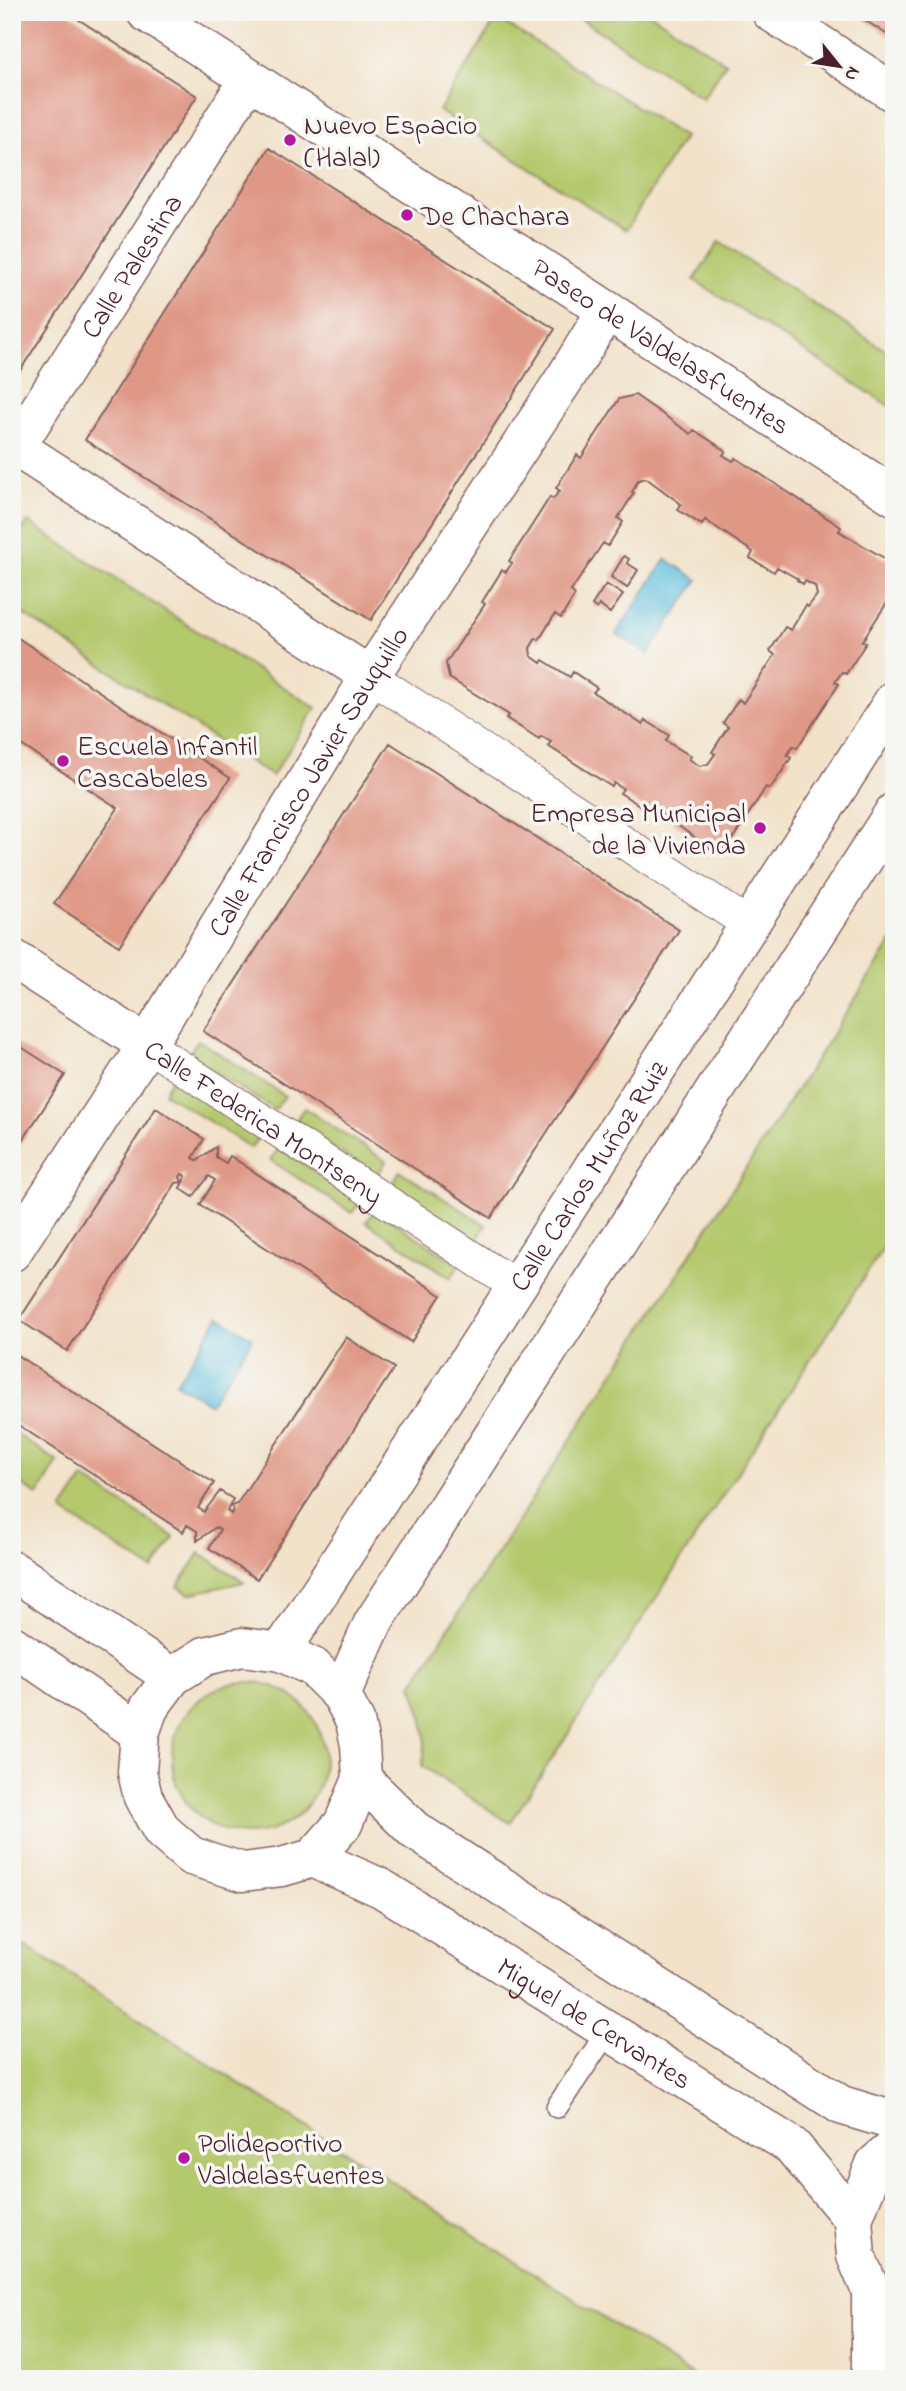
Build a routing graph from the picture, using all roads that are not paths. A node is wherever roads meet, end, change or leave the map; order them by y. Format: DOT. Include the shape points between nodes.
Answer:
graph roads {
  1 [pos="146,12"];
  2 [pos="795,19"];
  3 [pos="249,79"];
  4 [pos="894,93"];
  5 [pos="606,311"];
  6 [pos="14,448"];
  7 [pos="894,496"];
  8 [pos="370,676"];
  9 [pos="894,700"];
  10 [pos="894,812"];
  11 [pos="750,925"];
  12 [pos="12,958"];
  13 [pos="147,1045"];
  14 [pos="12,1252"];
  15 [pos="516,1286"];
  16 [pos="12,1570"];
  17 [pos="12,1645"];
  18 [pos="281,1652"];
  19 [pos="172,1677"];
  20 [pos="341,1695"];
  21 [pos="140,1733"];
  22 [pos="362,1779"];
  23 [pos="313,1858"];
  24 [pos="608,2031"];
  25 [pos="557,2107"];
  26 [pos="894,2121"];
  27 [pos="894,2148"];
  28 [pos="853,2219"];
  29 [pos="883,2303"];
  30 [pos="894,2375"];
  31 [pos="871,2379"];
  32 [pos="889,2379"];
  1 -- 3 [label="street, Paseo de Valdelasfuentes"];
  2 -- 4 [label="street"];
  3 -- 5 [label="street, Paseo de Valdelasfuentes"];
  3 -- 6 [label="street, Calle Palestina"];
  5 -- 7 [label="street, Paseo de Valdelasfuentes"];
  5 -- 8 [label="street, Calle Francisco Javier Sauquillo"];
  6 -- 8 [label="street"];
  8 -- 11 [label="street"];
  8 -- 13 [label="street, Calle Francisco Javier Sauquillo"];
  9 -- 11 [label="street, Calle Carlos Muñoz Ruiz"];
  10 -- 20 [label="street" via="373,1623"];
  11 -- 15 [label="street, Calle Carlos Muñoz Ruiz"];
  12 -- 13 [label="street, Calle Federica Montseny"];
  13 -- 14 [label="street, Calle Francisco Javier Sauquillo"];
  13 -- 15 [label="street, Calle Federica Montseny"];
  15 -- 18 [label="street, Calle Carlos Muñoz Ruiz"];
  16 -- 19 [label="street"];
  17 -- 21 [label="street"];
  18 -- 19 [label="street" via="242,1647 205,1657"];
  18 -- 20 [label="street" via="313,1667"];
  19 -- 21 [label="street" via="149,1708"];
  20 -- 22 [label="street" via="355,1721"];
  21 -- 23 [label="street" via="137,1772 143,1797 162,1831 191,1856 243,1872"];
  22 -- 23 [label="street" via="343,1824"];
  22 -- 26 [label="street" via="414,1830 841,2105"];
  23 -- 24 [label="street, Miguel de Cervantes" via="381,1888"];
  24 -- 25 [label="lane"];
  24 -- 28 [label="street, Miguel de Cervantes" via="792,2146"];
  27 -- 28 [label="street" via="874,2164"];
  28 -- 29 [label="street" via="856,2256"];
  29 -- 31 [label="street"];
  30 -- 32 [label="street"];
}
